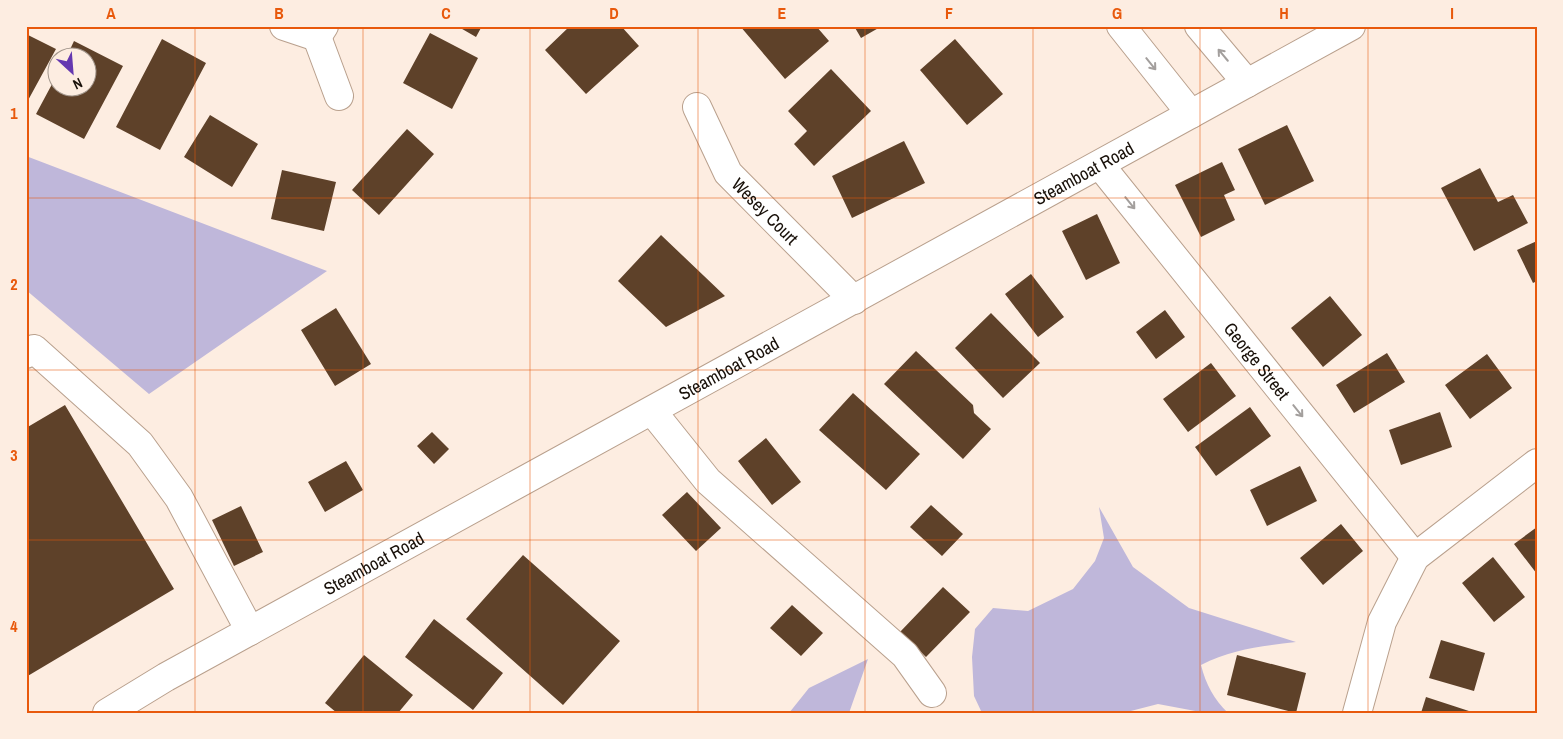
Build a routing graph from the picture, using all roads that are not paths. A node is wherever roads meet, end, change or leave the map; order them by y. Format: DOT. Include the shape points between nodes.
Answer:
graph roads {
  1 [pos="284,26"];
  2 [pos="1120,26"];
  3 [pos="1199,26"];
  4 [pos="1351,26"];
  5 [pos="321,32"];
  6 [pos="1247,83"];
  7 [pos="339,96"];
  8 [pos="697,107"];
  9 [pos="1191,114"];
  10 [pos="1100,165"];
  11 [pos="854,300"];
  12 [pos="26,354"];
  13 [pos="652,411"];
  14 [pos="1537,463"];
  15 [pos="1415,556"];
  16 [pos="250,631"];
  17 [pos="932,693"];
  18 [pos="107,713"];
  19 [pos="1358,713"];
  1 -- 5 [label="street"];
  2 -- 9 [label="street, one-way"];
  6 -- 3 [label="street, one-way"];
  4 -- 6 [label="street, Steamboat Road"];
  5 -- 7 [label="street"];
  6 -- 9 [label="street, Steamboat Road"];
  8 -- 11 [label="street, Wesey Court" via="728,173"];
  9 -- 10 [label="street, Steamboat Road"];
  10 -- 11 [label="street, Steamboat Road"];
  10 -- 15 [label="street, George Street, one-way"];
  11 -- 13 [label="street, Steamboat Road"];
  12 -- 16 [label="street" via="34,349 140,444 179,498"];
  13 -- 16 [label="street, Steamboat Road"];
  13 -- 17 [label="street" via="708,481 905,655"];
  14 -- 15 [label="street"];
  15 -- 19 [label="street" via="1382,622"];
  16 -- 18 [label="street, Steamboat Road"];
}
